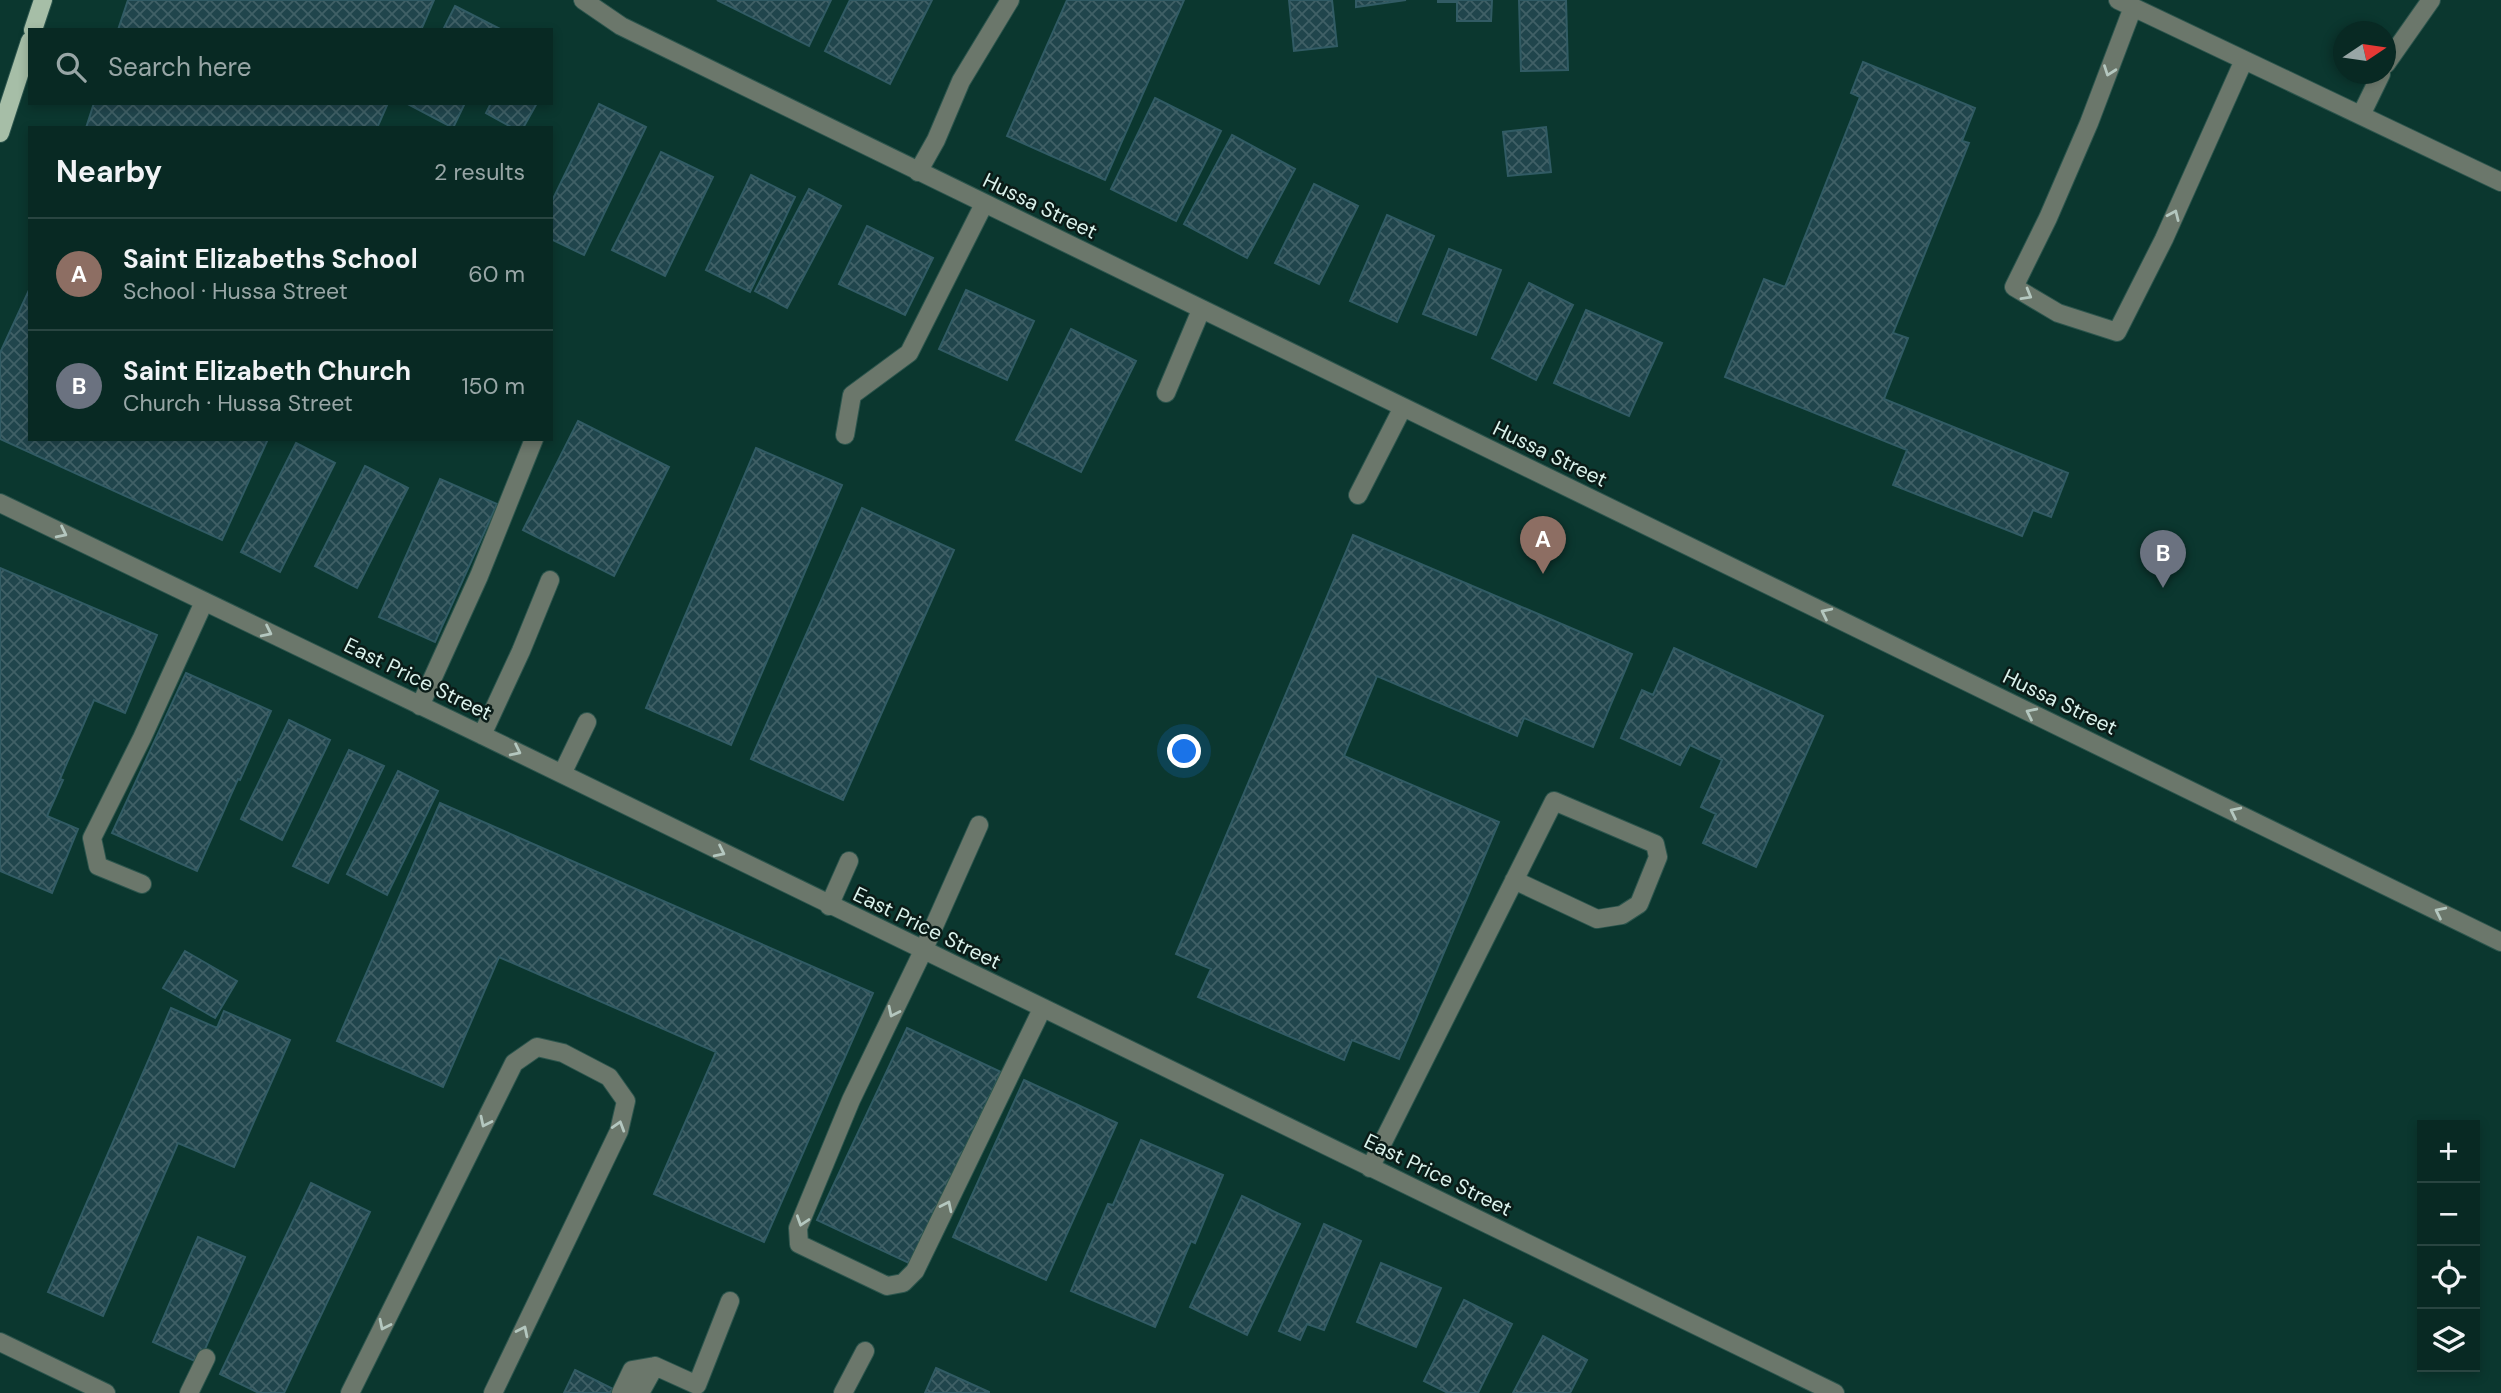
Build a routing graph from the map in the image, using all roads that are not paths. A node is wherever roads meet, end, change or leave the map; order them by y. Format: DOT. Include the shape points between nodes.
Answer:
graph roads {
  1 [pos="43,0"];
  2 [pos="583,0"];
  3 [pos="607,0"];
  4 [pos="1010,0"];
  5 [pos="2431,0"];
  6 [pos="2126,3"];
  7 [pos="621,26"];
  8 [pos="34,28"];
  9 [pos="28,47"];
  10 [pos="2396,49"];
  11 [pos="2244,60"];
  12 [pos="2376,84"];
  13 [pos="2361,115"];
  14 [pos="0,133"];
  15 [pos="918,172"];
  16 [pos="2501,182"];
  17 [pos="984,204"];
  18 [pos="1201,310"];
  19 [pos="1166,393"];
  20 [pos="1403,407"];
  21 [pos="845,435"];
  22 [pos="533,441"];
  23 [pos="1358,495"];
  24 [pos="0,503"];
  25 [pos="550,580"];
  26 [pos="204,601"];
  27 [pos="420,706"];
  28 [pos="587,722"];
  29 [pos="482,735"];
  30 [pos="562,774"];
  31 [pos="979,825"];
  32 [pos="849,862"];
  33 [pos="1514,880"];
  34 [pos="142,884"];
  35 [pos="829,906"];
  36 [pos="2501,942"];
  37 [pos="923,951"];
  38 [pos="1042,1009"];
  39 [pos="1370,1168"];
  40 [pos="730,1301"];
  41 [pos="0,1342"];
  42 [pos="865,1351"];
  43 [pos="206,1359"];
  44 [pos="655,1366"];
  45 [pos="103,1392"];
  46 [pos="188,1393"];
  47 [pos="350,1393"];
  48 [pos="493,1393"];
  49 [pos="621,1393"];
  50 [pos="640,1393"];
  51 [pos="842,1393"];
  52 [pos="1835,1393"];
  1 -- 8 [label="main road"];
  2 -- 7 [label="street, Hussa Street"];
  3 -- 7 [label="street"];
  4 -- 15 [label="street" via="961,81"];
  5 -- 10 [label="street"];
  6 -- 11 [label="street"];
  6 -- 11 [label="street, one-way" via="2089,123 2014,288 2058,313 2117,332"];
  7 -- 15 [label="street, Hussa Street"];
  9 -- 14 [label="main road"];
  11 -- 13 [label="street"];
  12 -- 13 [label="street"];
  13 -- 16 [label="street"];
  15 -- 17 [label="street, Hussa Street"];
  17 -- 18 [label="street, Hussa Street"];
  17 -- 21 [label="street" via="909,353 852,395"];
  18 -- 19 [label="street"];
  18 -- 20 [label="street, Hussa Street"];
  20 -- 23 [label="street"];
  36 -- 20 [label="street, Hussa Street, one-way"];
  22 -- 27 [label="street"];
  24 -- 26 [label="street, East Price Street, one-way"];
  25 -- 29 [label="street"];
  26 -- 27 [label="street, East Price Street, one-way"];
  26 -- 34 [label="street" via="92,838 98,866"];
  27 -- 29 [label="street, East Price Street"];
  28 -- 30 [label="street"];
  29 -- 30 [label="street, East Price Street, one-way"];
  30 -- 35 [label="street, East Price Street, one-way"];
  31 -- 37 [label="street"];
  32 -- 35 [label="street"];
  33 -- 33 [label="street" via="1554,801 1656,844 1658,857 1639,904 1622,915 1597,919"];
  33 -- 39 [label="street"];
  35 -- 37 [label="street, East Price Street"];
  37 -- 38 [label="street, East Price Street"];
  37 -- 38 [label="street, one-way" via="851,1100 798,1228 799,1244 887,1286 903,1283 915,1271"];
  38 -- 39 [label="street, East Price Street"];
  39 -- 52 [label="street, East Price Street"];
  40 -- 44 [label="street" via="697,1385"];
  41 -- 45 [label="street"];
  42 -- 51 [label="street"];
  43 -- 46 [label="street"];
  44 -- 49 [label="street" via="632,1370"];
  44 -- 50 [label="street"];
  48 -- 47 [label="street, one-way" via="619,1131 626,1101 609,1077 563,1053 537,1047 514,1063"];
}
